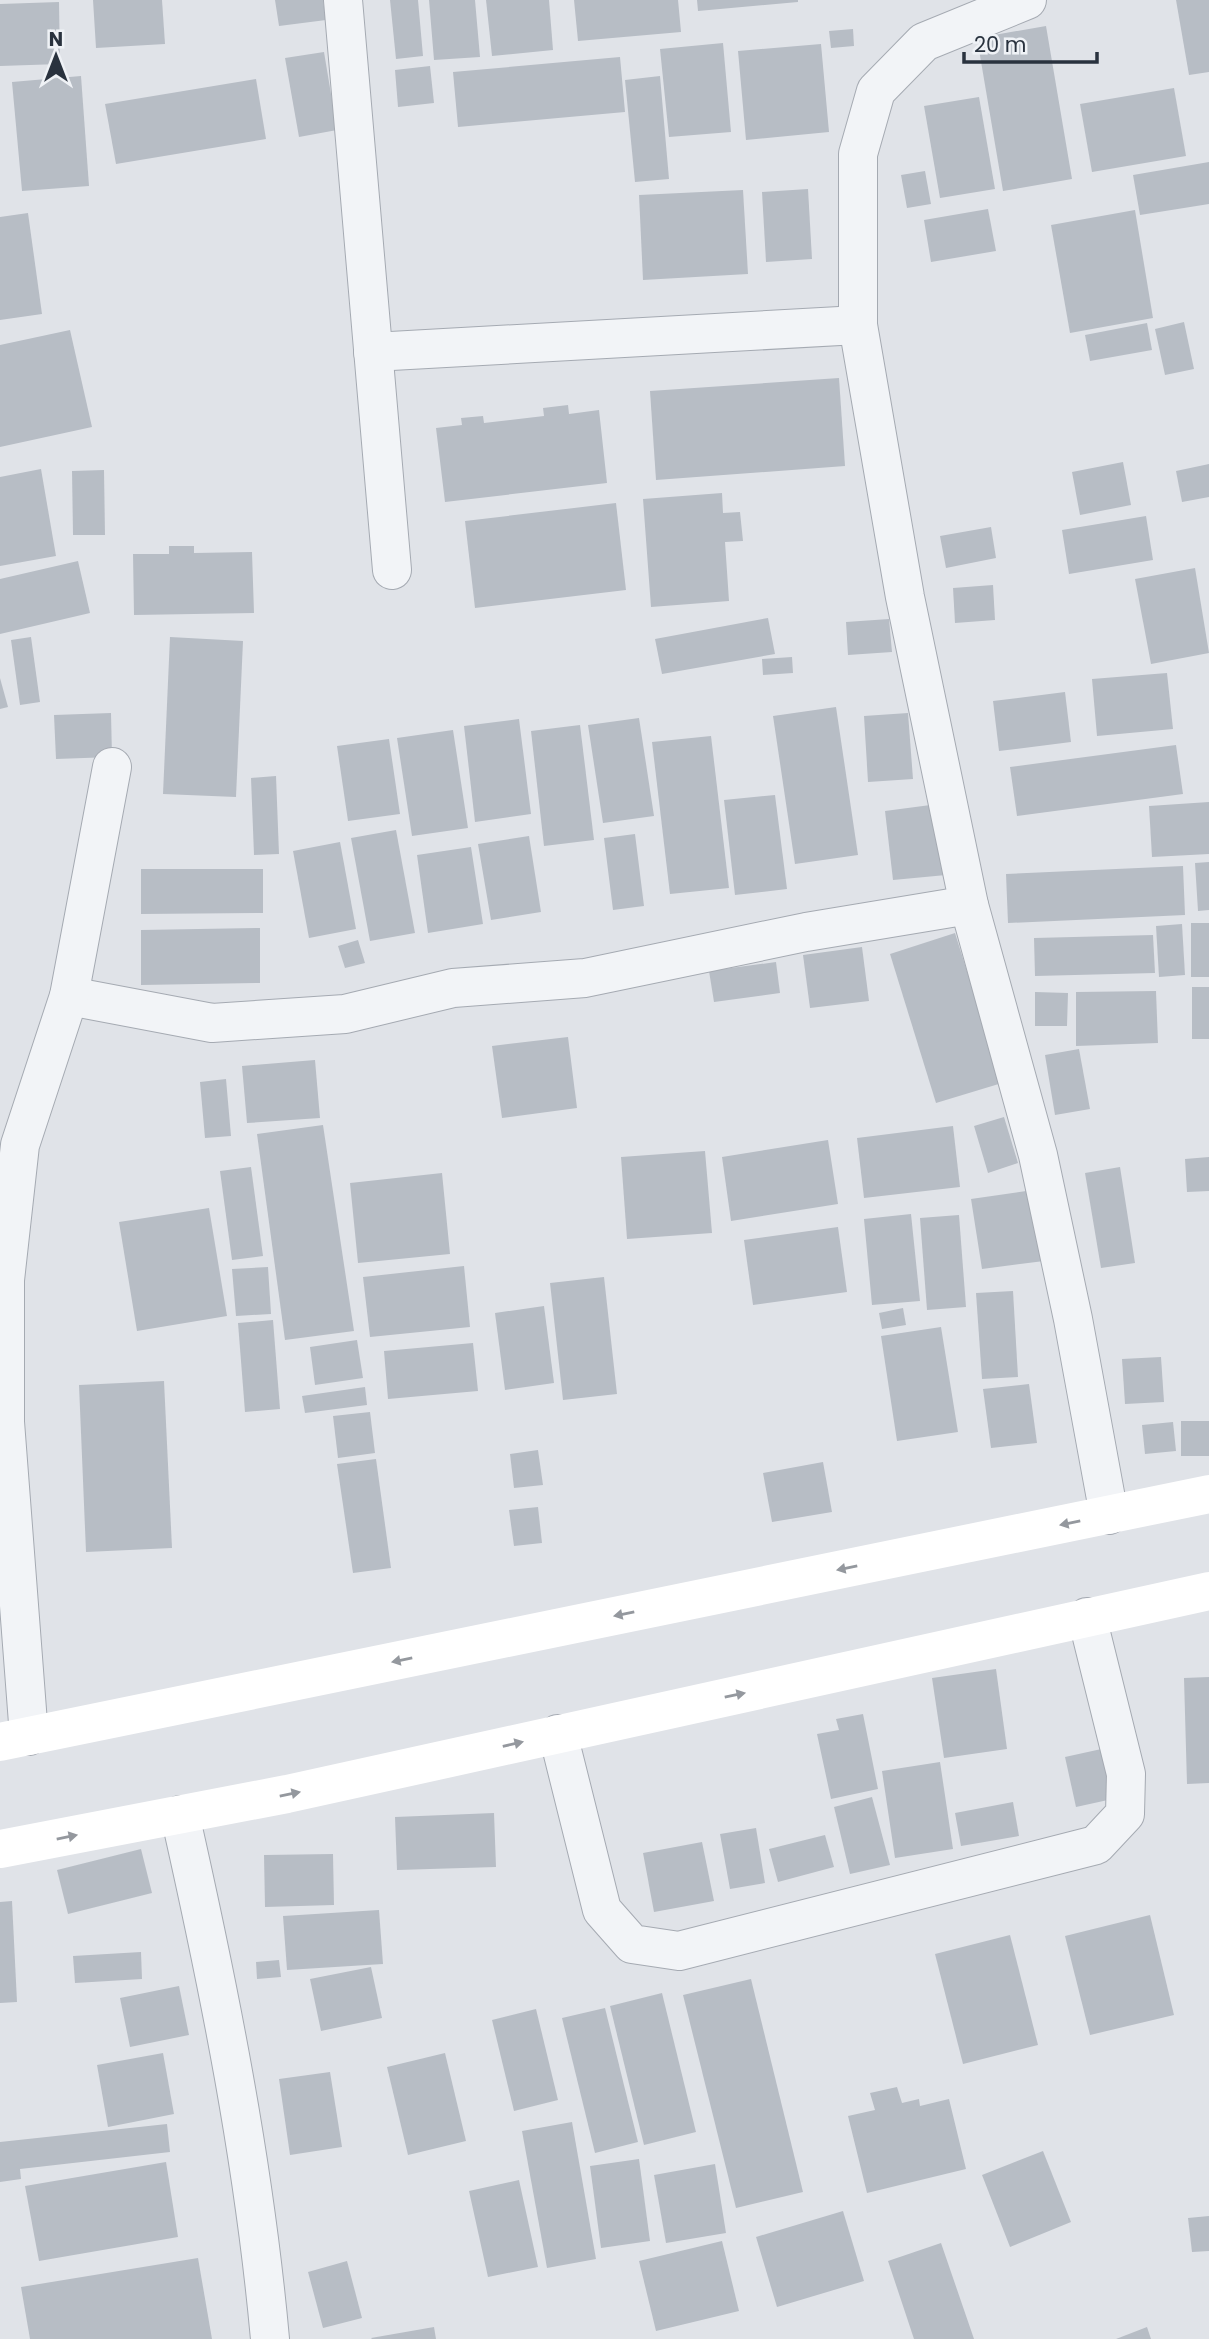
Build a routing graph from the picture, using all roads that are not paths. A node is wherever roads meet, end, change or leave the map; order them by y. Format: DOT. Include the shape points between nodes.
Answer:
graph roads {
  1 [pos="343,0"];
  2 [pos="1027,0"];
  3 [pos="858,325"];
  4 [pos="373,352"];
  5 [pos="392,570"];
  6 [pos="112,767"];
  7 [pos="969,905"];
  8 [pos="69,996"];
  9 [pos="1209,1494"];
  10 [pos="1109,1515"];
  11 [pos="1209,1591"];
  12 [pos="1087,1618"];
  13 [pos="558,1734"];
  14 [pos="15,1739"];
  15 [pos="180,1815"];
  16 [pos="0,1849"];
  17 [pos="270,2339"];
  1 -- 4 [label="street"];
  2 -- 3 [label="street" via="924,42 876,90 858,154"];
  3 -- 4 [label="street"];
  3 -- 7 [label="street" via="905,597"];
  4 -- 5 [label="street"];
  6 -- 8 [label="street"];
  7 -- 8 [label="street" via="806,932 585,978 453,988 345,1014 212,1023"];
  7 -- 10 [label="street" via="1038,1155"];
  8 -- 14 [label="street" via="20,1145 5,1280"];
  9 -- 10 [label="street"];
  10 -- 14 [label="street, one-way"];
  11 -- 12 [label="street"];
  13 -- 12 [label="street, one-way"];
  12 -- 13 [label="street" via="1126,1774 1125,1814 1096,1845 679,1951 632,1944 602,1910"];
  15 -- 13 [label="street, one-way"];
  16 -- 15 [label="street, one-way"];
  15 -- 17 [label="street" via="221,1996 265,2278"];
}
